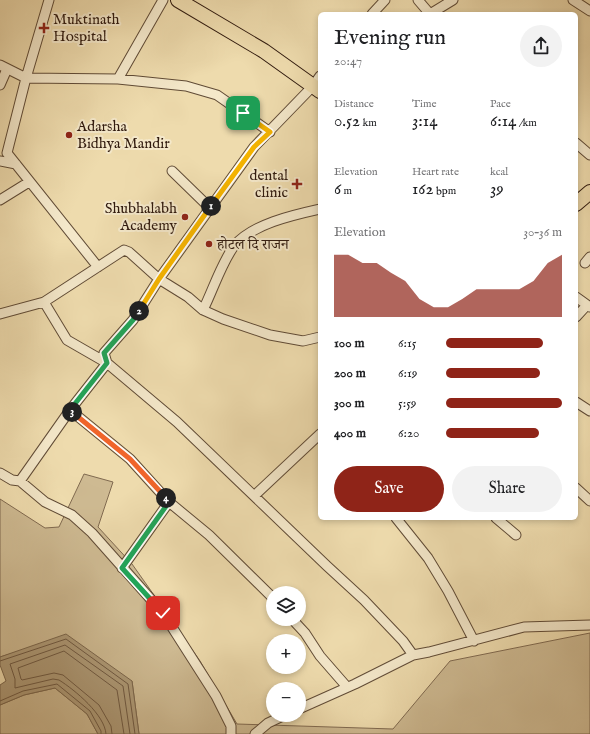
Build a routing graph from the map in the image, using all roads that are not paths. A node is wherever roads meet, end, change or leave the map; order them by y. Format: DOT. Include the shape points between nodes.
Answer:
graph roads {
  1 [pos="49,0"];
  2 [pos="163,0"];
  3 [pos="178,0"];
  4 [pos="385,0"];
  5 [pos="418,0"];
  6 [pos="453,0"];
  7 [pos="573,0"];
  8 [pos="590,11"];
  9 [pos="374,12"];
  10 [pos="428,12"];
  11 [pos="433,12"];
  12 [pos="3,67"];
  13 [pos="26,78"];
  14 [pos="118,80"];
  15 [pos="318,84"];
  16 [pos="0,85"];
  17 [pos="270,132"];
  18 [pos="578,145"];
  19 [pos="590,154"];
  20 [pos="0,160"];
  21 [pos="16,164"];
  22 [pos="172,171"];
  23 [pos="29,182"];
  24 [pos="590,192"];
  25 [pos="0,200"];
  26 [pos="578,202"];
  27 [pos="210,208"];
  28 [pos="318,209"];
  29 [pos="98,267"];
  30 [pos="159,279"];
  31 [pos="578,298"];
  32 [pos="44,302"];
  33 [pos="588,306"];
  34 [pos="203,310"];
  35 [pos="0,314"];
  36 [pos="578,315"];
  37 [pos="318,337"];
  38 [pos="107,363"];
  39 [pos="578,403"];
  40 [pos="70,410"];
  41 [pos="590,411"];
  42 [pos="318,436"];
  43 [pos="0,473"];
  44 [pos="20,481"];
  45 [pos="578,490"];
  46 [pos="254,496"];
  47 [pos="590,501"];
  48 [pos="169,502"];
  49 [pos="398,520"];
  50 [pos="498,520"];
  51 [pos="516,536"];
  52 [pos="122,568"];
  53 [pos="266,591"];
  54 [pos="590,625"];
  55 [pos="298,626"];
  56 [pos="474,641"];
  57 [pos="413,655"];
  58 [pos="347,687"];
  59 [pos="306,706"];
  60 [pos="270,722"];
  61 [pos="231,734"];
  62 [pos="255,734"];
  1 -- 13 [label="street"];
  2 -- 14 [label="street"];
  3 -- 15 [label="main road"];
  4 -- 9 [label="street"];
  5 -- 10 [label="street"];
  6 -- 11 [label="street"];
  7 -- 8 [label="street"];
  12 -- 13 [label="street"];
  12 -- 16 [label="street"];
  13 -- 14 [label="street"];
  13 -- 21 [label="street" via="7,153"];
  14 -- 17 [label="street" via="186,86 216,95"];
  15 -- 17 [label="street"];
  17 -- 27 [label="street" via="254,147"];
  18 -- 19 [label="street"];
  20 -- 21 [label="street"];
  21 -- 23 [label="street"];
  22 -- 27 [label="street"];
  23 -- 25 [label="street"];
  23 -- 29 [label="street"];
  24 -- 26 [label="main road"];
  27 -- 30 [label="street"];
  28 -- 34 [label="street" via="273,222 247,235 234,246"];
  29 -- 30 [label="street" via="124,250"];
  29 -- 32 [label="street"];
  30 -- 34 [label="street"];
  30 -- 38 [label="street" via="133,320 104,353"];
  31 -- 33 [label="street"];
  32 -- 35 [label="street"];
  32 -- 38 [label="street" via="67,340"];
  33 -- 36 [label="street"];
  34 -- 37 [label="street" via="270,335 303,341"];
  38 -- 40 [label="street"];
  38 -- 46 [label="street" via="177,422"];
  39 -- 41 [label="street"];
  40 -- 44 [label="street"];
  40 -- 48 [label="street" via="130,459"];
  42 -- 46 [label="street"];
  43 -- 44 [label="street" via="12,480"];
  44 -- 52 [label="street" via="45,502 72,515"];
  45 -- 47 [label="street"];
  46 -- 57 [label="street" via="364,600"];
  48 -- 52 [label="street"];
  48 -- 53 [label="street" via="209,535"];
  49 -- 56 [label="street" via="428,558"];
  50 -- 51 [label="street"];
  52 -- 61 [label="street" via="163,613 216,696 231,726"];
  54 -- 56 [label="street" via="524,627"];
  55 -- 58 [label="street"];
  56 -- 57 [label="street"];
  57 -- 58 [label="street"];
  58 -- 59 [label="street"];
  60 -- 62 [label="street"];
}
